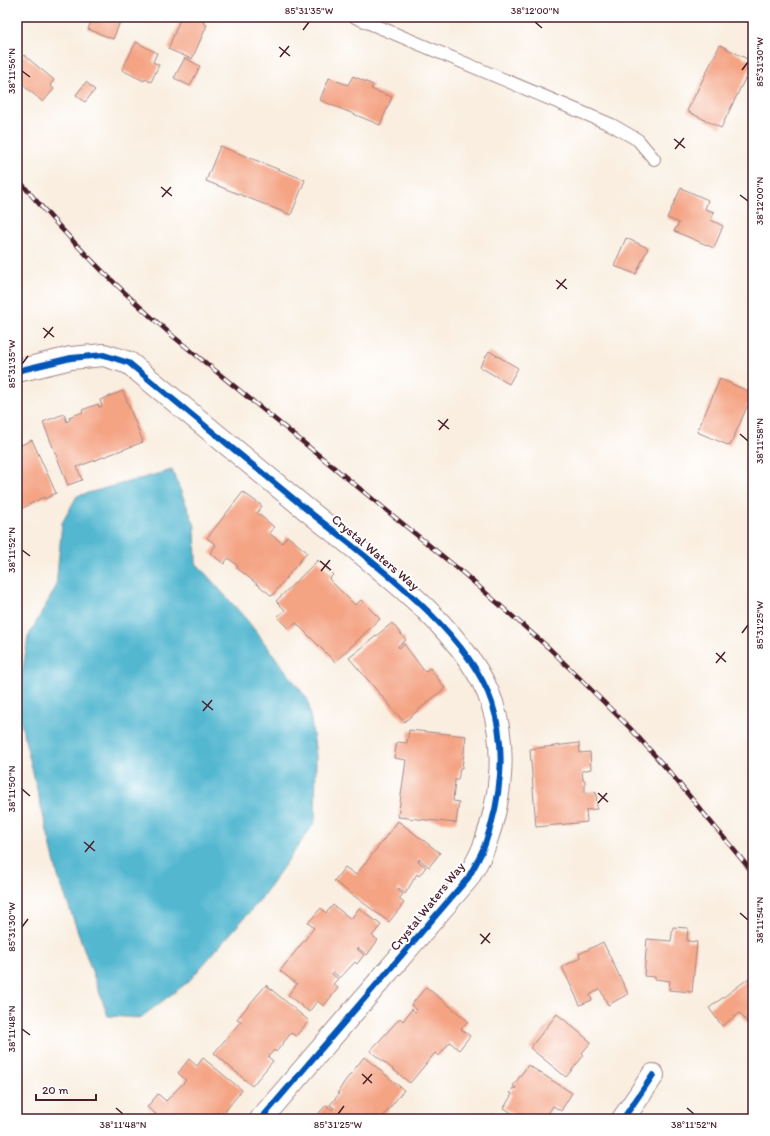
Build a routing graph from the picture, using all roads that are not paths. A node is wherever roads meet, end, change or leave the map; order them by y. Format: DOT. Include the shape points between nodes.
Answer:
graph roads {
  1 [pos="355,17"];
  2 [pos="654,159"];
  3 [pos="17,371"];
  4 [pos="653,1075"];
  5 [pos="261,1119"];
  6 [pos="623,1119"];
  1 -- 2 [label="lane" via="612,124 638,140"];
  3 -- 5 [label="street, Crystal Waters Way" via="71,358 104,355 129,362 412,597 457,643 478,673 492,702 500,738 500,774 494,813 485,845 468,878"];
  4 -- 6 [label="street"];
}
